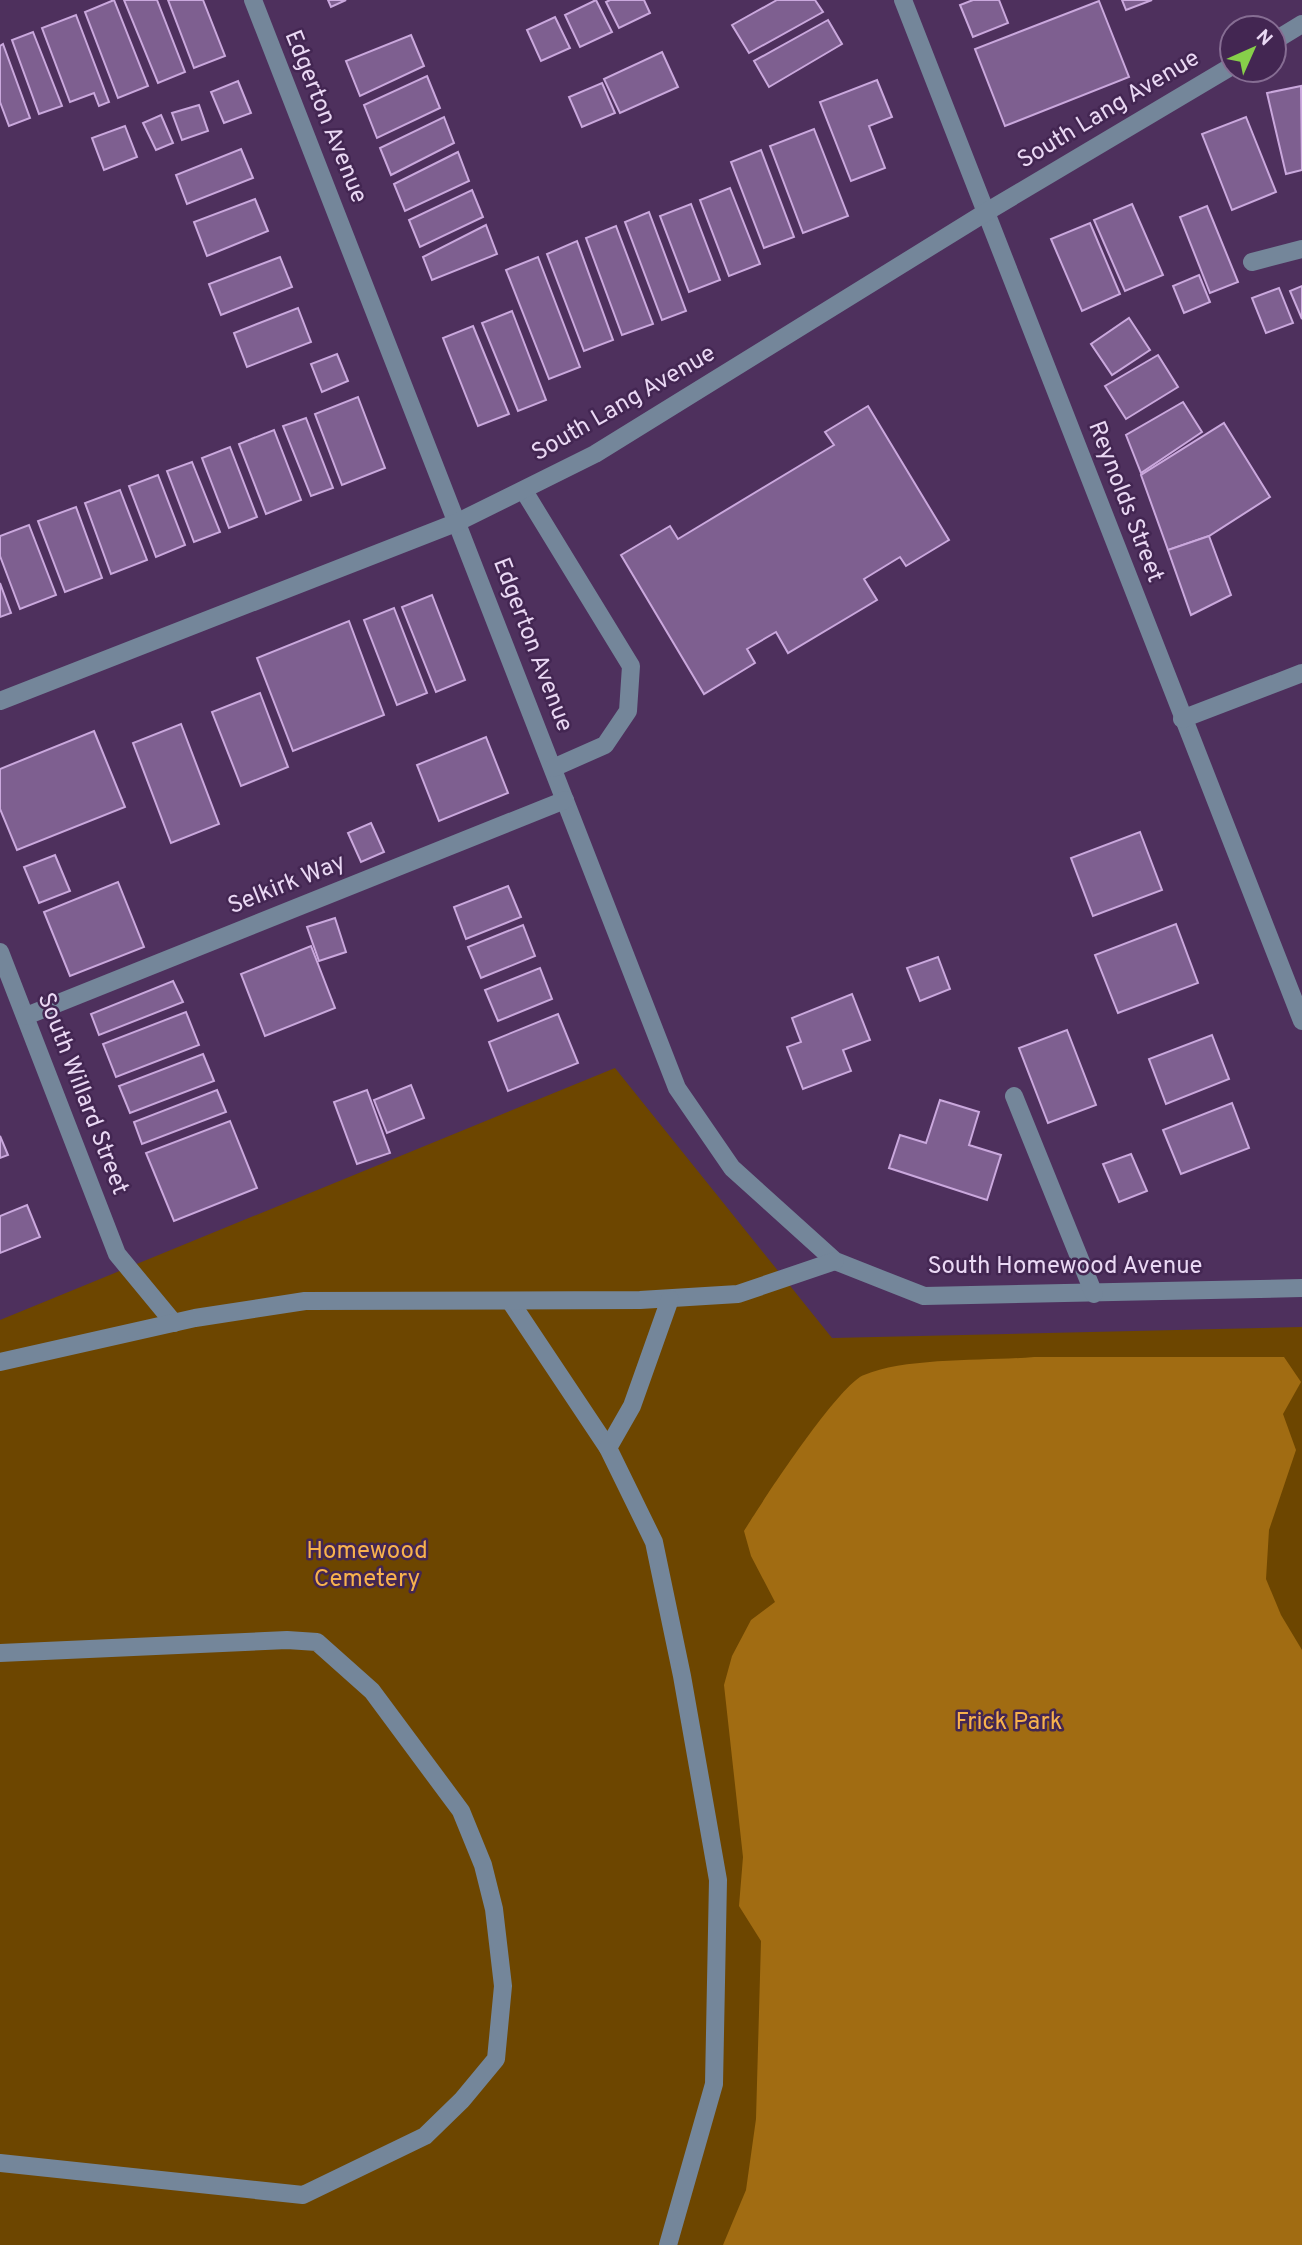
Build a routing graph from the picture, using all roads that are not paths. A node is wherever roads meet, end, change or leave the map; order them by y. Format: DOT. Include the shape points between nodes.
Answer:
graph roads {
  1 [pos="253,0"];
  2 [pos="903,0"];
  3 [pos="1218,74"];
  4 [pos="988,211"];
  5 [pos="1302,249"];
  6 [pos="1252,262"];
  7 [pos="524,491"];
  8 [pos="458,522"];
  9 [pos="1302,673"];
  10 [pos="0,701"];
  11 [pos="1182,719"];
  12 [pos="553,768"];
  13 [pos="565,800"];
  14 [pos="0,952"];
  15 [pos="26,1016"];
  16 [pos="1302,1021"];
  17 [pos="1014,1096"];
  18 [pos="835,1261"];
  19 [pos="1302,1288"];
  20 [pos="1094,1294"];
  21 [pos="670,1299"];
  22 [pos="510,1300"];
  23 [pos="174,1323"];
  24 [pos="0,1362"];
  25 [pos="608,1448"];
  26 [pos="0,1653"];
  27 [pos="0,2163"];
  28 [pos="668,2245"];
  1 -- 8 [label="street, Edgerton Avenue"];
  2 -- 4 [label="street, Reynolds Street"];
  3 -- 4 [label="street, South Lang Avenue"];
  4 -- 7 [label="street, South Lang Avenue" via="595,454"];
  4 -- 11 [label="street, Reynolds Street"];
  5 -- 6 [label="street"];
  7 -- 8 [label="street, South Lang Avenue"];
  7 -- 12 [label="street" via="631,666 628,711 604,745"];
  8 -- 10 [label="street, South Lang Avenue"];
  8 -- 12 [label="street, Edgerton Avenue"];
  9 -- 11 [label="street"];
  11 -- 16 [label="street, Reynolds Street"];
  12 -- 13 [label="street, Edgerton Avenue"];
  13 -- 15 [label="street, Selkirk Way"];
  13 -- 18 [label="street, Edgerton Avenue" via="677,1088 732,1168"];
  14 -- 15 [label="street, South Willard Street"];
  15 -- 23 [label="street, South Willard Street" via="117,1254"];
  17 -- 20 [label="street"];
  18 -- 20 [label="street, South Homewood Avenue" via="924,1296"];
  18 -- 21 [label="street" via="737,1294"];
  19 -- 20 [label="street, South Homewood Avenue"];
  21 -- 22 [label="street"];
  21 -- 25 [label="street" via="632,1406"];
  22 -- 23 [label="street" via="305,1301"];
  22 -- 25 [label="street"];
  23 -- 24 [label="street"];
  25 -- 28 [label="street" via="654,1542 718,1880 713,2084"];
  26 -- 27 [label="street" via="317,1642 372,1690 461,1811 494,1909 503,1986 496,2059 462,2100 425,2136 303,2195"];
}
